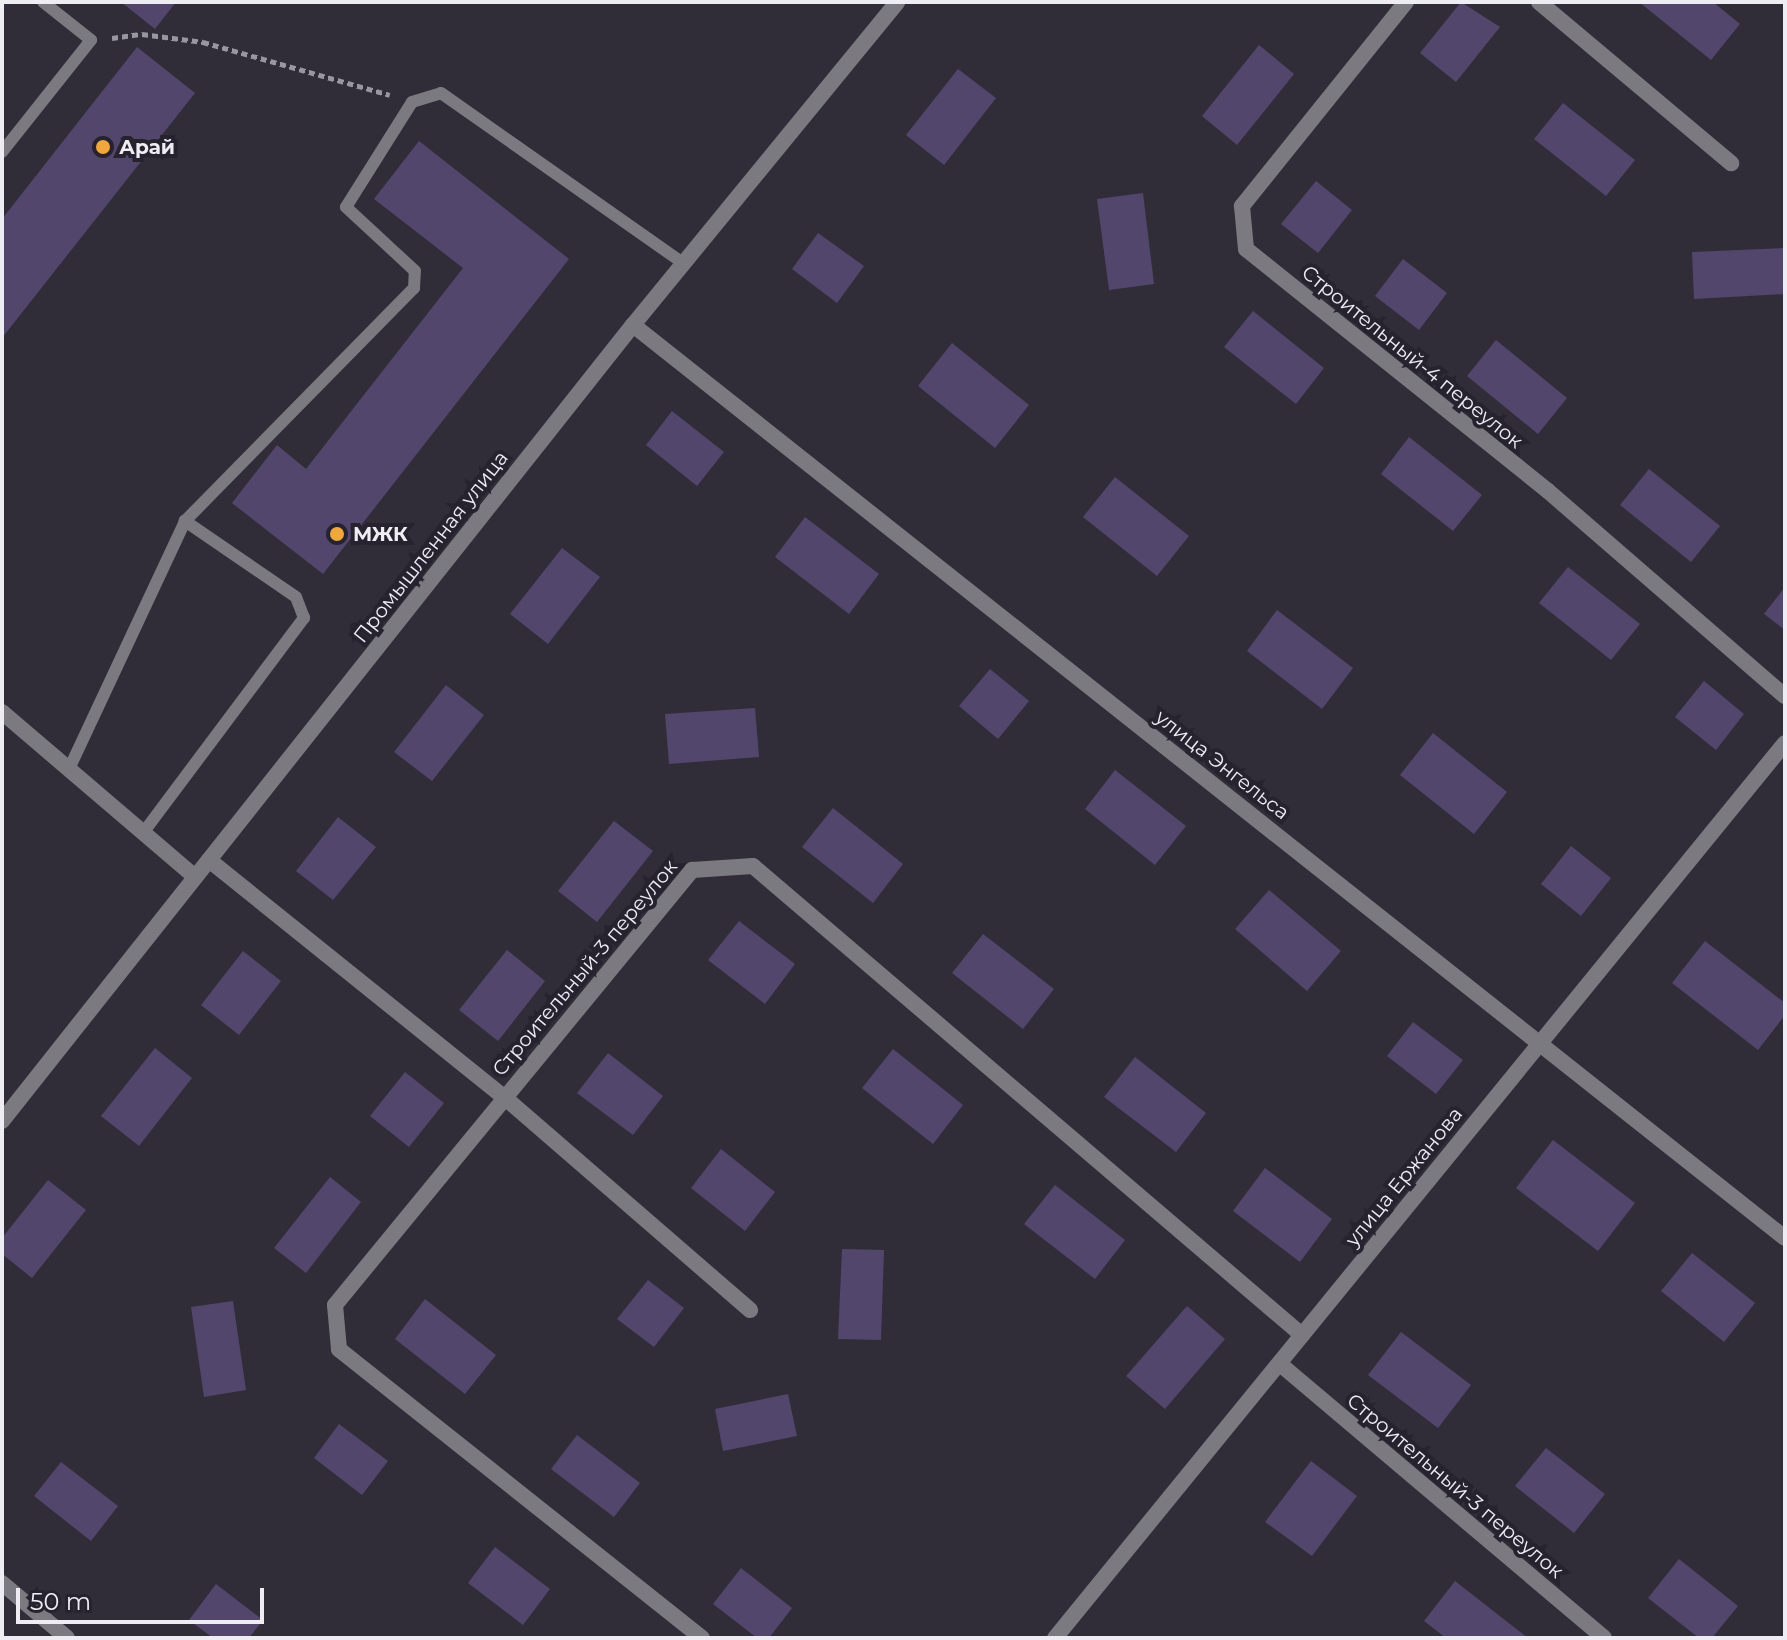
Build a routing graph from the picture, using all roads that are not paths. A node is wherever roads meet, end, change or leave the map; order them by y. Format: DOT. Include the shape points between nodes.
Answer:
graph roads {
  1 [pos="43,2"];
  2 [pos="897,2"];
  3 [pos="1406,2"];
  4 [pos="1539,2"];
  5 [pos="2,152"];
  6 [pos="1731,163"];
  7 [pos="683,263"];
  8 [pos="633,325"];
  9 [pos="185,521"];
  10 [pos="1785,696"];
  11 [pos="2,712"];
  12 [pos="1785,743"];
  13 [pos="69,769"];
  14 [pos="143,833"];
  15 [pos="209,860"];
  16 [pos="195,877"];
  17 [pos="1541,1041"];
  18 [pos="503,1096"];
  19 [pos="2,1121"];
  20 [pos="1785,1238"];
  21 [pos="750,1310"];
  22 [pos="1302,1335"];
  23 [pos="1280,1364"];
  24 [pos="2,1583"];
  25 [pos="67,1638"];
  26 [pos="702,1638"];
  27 [pos="1055,1638"];
  28 [pos="1604,1638"];
  1 -- 5 [label="lane" via="91,40"];
  2 -- 7 [label="street, Промышленная улица"];
  3 -- 10 [label="street, Строительный-4 переулок" via="1242,206 1246,249 1548,491"];
  4 -- 6 [label="street"];
  7 -- 8 [label="street, Промышленная улица"];
  7 -- 9 [label="lane" via="441,93 412,102 346,207 415,271 414,288"];
  8 -- 15 [label="street, Промышленная улица"];
  8 -- 17 [label="street, улица Энгельса"];
  9 -- 13 [label="lane"];
  9 -- 14 [label="lane" via="296,597 304,618"];
  11 -- 13 [label="street"];
  12 -- 17 [label="street, улица Ержанова"];
  13 -- 14 [label="street"];
  14 -- 16 [label="street"];
  15 -- 16 [label="street, Промышленная улица"];
  15 -- 18 [label="street"];
  16 -- 19 [label="street, Промышленная улица"];
  17 -- 20 [label="street, улица Энгельса"];
  17 -- 22 [label="street, улица Ержанова"];
  18 -- 21 [label="street"];
  18 -- 22 [label="street, Строительный-3 переулок" via="692,870 753,866"];
  18 -- 26 [label="street, Строительный-3 переулок" via="335,1305 339,1349"];
  22 -- 23 [label="street, улица Ержанова"];
  23 -- 27 [label="street, улица Ержанова"];
  23 -- 28 [label="street, Строительный-3 переулок"];
  24 -- 25 [label="street"];
}
